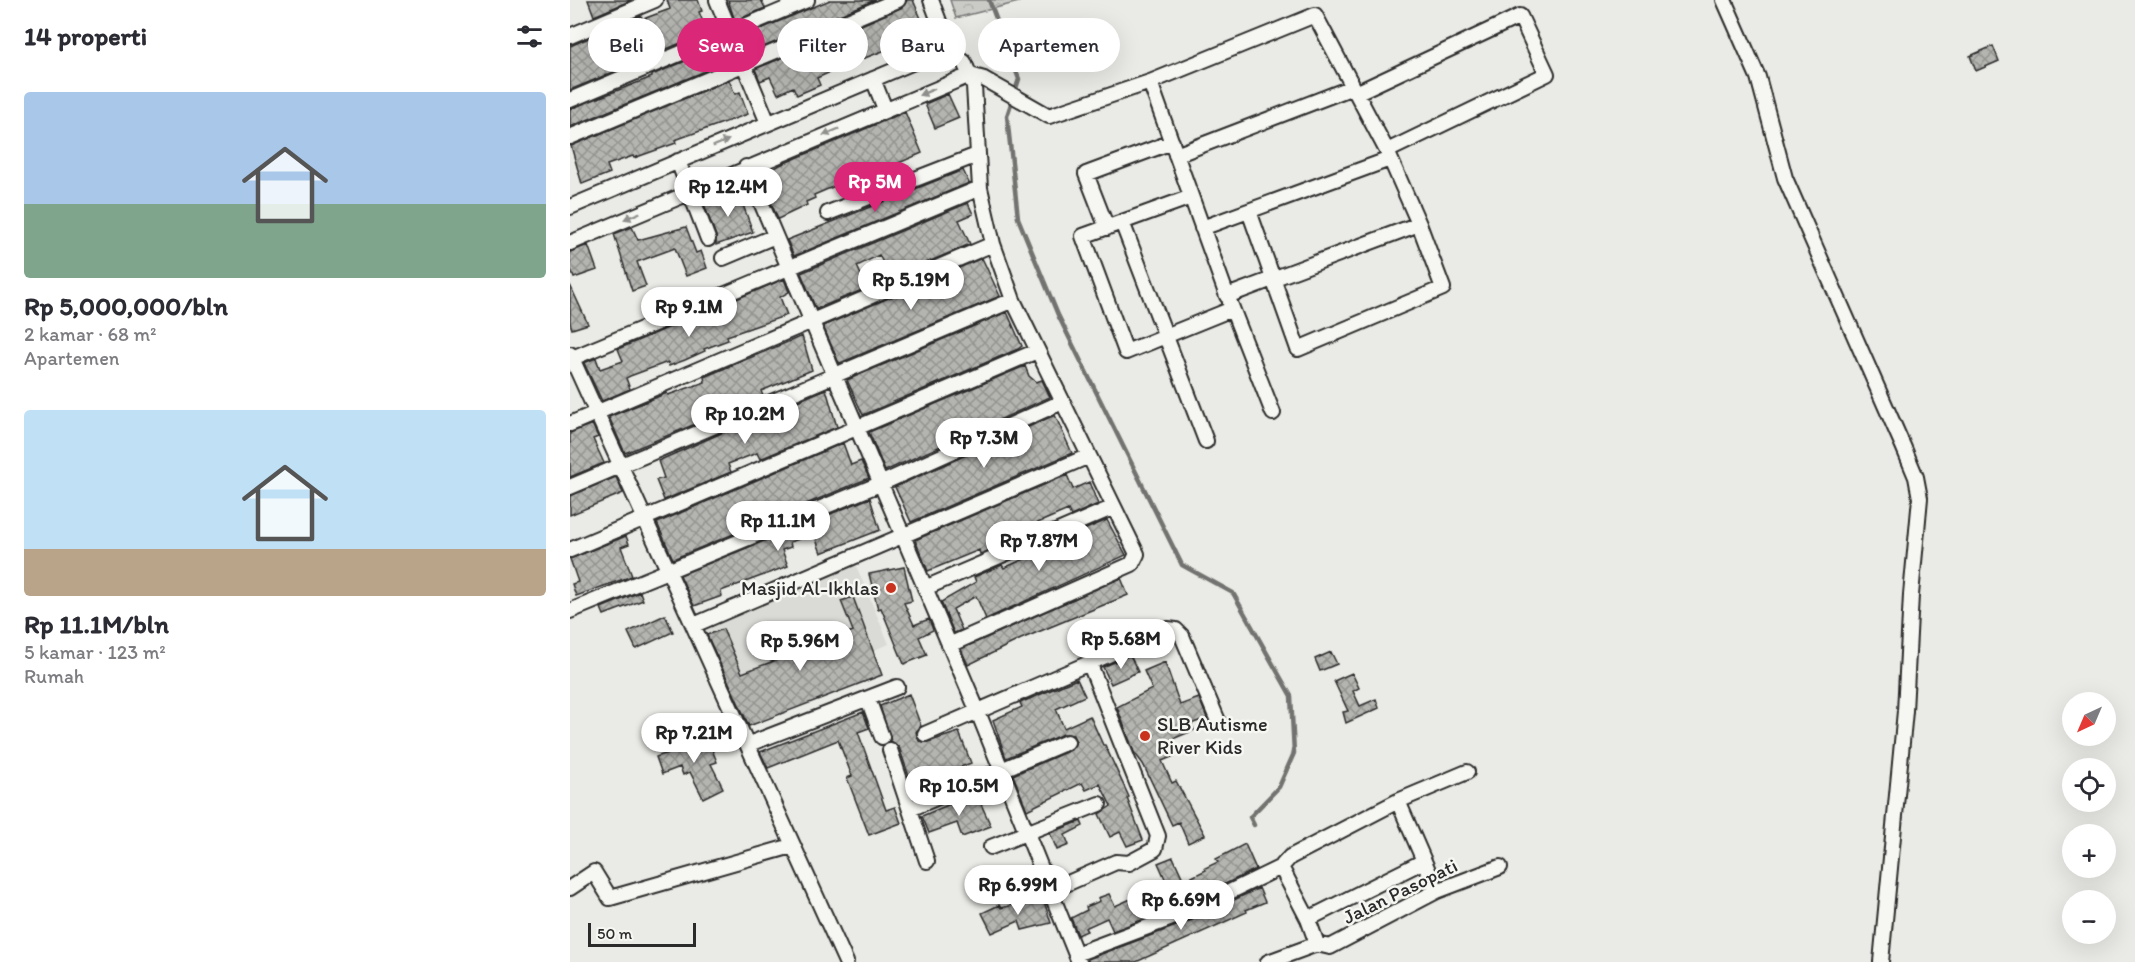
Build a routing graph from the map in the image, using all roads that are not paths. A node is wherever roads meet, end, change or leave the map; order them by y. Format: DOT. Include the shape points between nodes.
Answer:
graph roads {
  1 [pos="655,0"];
  2 [pos="717,0"];
  3 [pos="807,0"];
  4 [pos="897,0"];
  5 [pos="931,0"];
  6 [pos="1724,0"];
  7 [pos="724,18"];
  8 [pos="764,18"];
  9 [pos="938,18"];
  10 [pos="570,36"];
  11 [pos="765,54"];
  12 [pos="677,55"];
  13 [pos="966,66"];
  14 [pos="722,72"];
  15 [pos="747,72"];
  16 [pos="891,72"];
  17 [pos="970,75"];
  18 [pos="873,79"];
  19 [pos="1150,82"];
  20 [pos="1355,90"];
  21 [pos="570,100"];
  22 [pos="885,109"];
  23 [pos="768,123"];
  24 [pos="570,136"];
  25 [pos="1174,149"];
  26 [pos="977,155"];
  27 [pos="1389,155"];
  28 [pos="678,161"];
  29 [pos="746,167"];
  30 [pos="980,188"];
  31 [pos="690,191"];
  32 [pos="1191,197"];
  33 [pos="570,207"];
  34 [pos="1249,211"];
  35 [pos="828,213"];
  36 [pos="1122,222"];
  37 [pos="1419,224"];
  38 [pos="1107,228"];
  39 [pos="1202,228"];
  40 [pos="774,236"];
  41 [pos="708,239"];
  42 [pos="570,243"];
  43 [pos="993,244"];
  44 [pos="723,258"];
  45 [pos="787,267"];
  46 [pos="1271,279"];
  47 [pos="1227,296"];
  48 [pos="1013,300"];
  49 [pos="1232,309"];
  50 [pos="812,322"];
  51 [pos="1167,336"];
  52 [pos="1037,351"];
  53 [pos="571,357"];
  54 [pos="835,375"];
  55 [pos="1062,402"];
  56 [pos="597,413"];
  57 [pos="1272,413"];
  58 [pos="570,424"];
  59 [pos="856,429"];
  60 [pos="1206,441"];
  61 [pos="1089,456"];
  62 [pos="621,466"];
  63 [pos="880,484"];
  64 [pos="570,487"];
  65 [pos="1114,507"];
  66 [pos="644,518"];
  67 [pos="902,536"];
  68 [pos="570,550"];
  69 [pos="668,570"];
  70 [pos="925,588"];
  71 [pos="570,611"];
  72 [pos="694,625"];
  73 [pos="949,645"];
  74 [pos="1089,662"];
  75 [pos="897,687"];
  76 [pos="868,699"];
  77 [pos="978,712"];
  78 [pos="1218,721"];
  79 [pos="926,734"];
  80 [pos="882,737"];
  81 [pos="1067,742"];
  82 [pos="749,744"];
  83 [pos="890,750"];
  84 [pos="1000,771"];
  85 [pos="1467,772"];
  86 [pos="1398,801"];
  87 [pos="1099,804"];
  88 [pos="910,809"];
  89 [pos="1025,833"];
  90 [pos="792,846"];
  91 [pos="991,847"];
  92 [pos="927,861"];
  93 [pos="1424,861"];
  94 [pos="1281,867"];
  95 [pos="1500,867"];
  96 [pos="570,888"];
  97 [pos="1050,891"];
  98 [pos="1437,891"];
  99 [pos="1308,919"];
  100 [pos="1317,944"];
  101 [pos="1078,958"];
  102 [pos="846,962"];
  103 [pos="1269,962"];
  104 [pos="1881,962"];
  1 -- 10 [label="street"];
  2 -- 7 [label="street"];
  3 -- 8 [label="street"];
  4 -- 11 [label="street"];
  5 -- 9 [label="street"];
  6 -- 104 [label="street" via="1758,77 1785,178 1903,446 1920,498"];
  12 -- 21 [label="street"];
  13 -- 17 [label="street"];
  14 -- 24 [label="street"];
  15 -- 23 [label="street"];
  16 -- 18 [label="street"];
  17 -- 19 [label="street" via="1049,116"];
  17 -- 22 [label="street, one-way"];
  17 -- 26 [label="street" via="975,93"];
  18 -- 22 [label="street"];
  18 -- 23 [label="street"];
  19 -- 20 [label="street" via="1315,15"];
  19 -- 25 [label="street"];
  20 -- 25 [label="street"];
  20 -- 27 [label="street"];
  20 -- 27 [label="street" via="1520,16 1547,74"];
  22 -- 29 [label="street, one-way"];
  28 -- 23 [label="street, one-way"];
  25 -- 32 [label="street"];
  25 -- 38 [label="street" via="1086,174"];
  26 -- 30 [label="street"];
  26 -- 35 [label="street"];
  27 -- 34 [label="street"];
  27 -- 37 [label="street"];
  28 -- 31 [label="street"];
  28 -- 33 [label="street"];
  29 -- 31 [label="street"];
  29 -- 40 [label="street"];
  30 -- 43 [label="street"];
  30 -- 45 [label="street"];
  31 -- 41 [label="street"];
  31 -- 42 [label="street, one-way"];
  32 -- 36 [label="street"];
  32 -- 39 [label="street"];
  34 -- 39 [label="street"];
  34 -- 46 [label="street"];
  36 -- 38 [label="street"];
  36 -- 51 [label="street"];
  37 -- 46 [label="street"];
  37 -- 46 [label="street" via="1443,288 1298,349"];
  38 -- 51 [label="street" via="1083,236 1126,352"];
  39 -- 47 [label="street"];
  40 -- 44 [label="street"];
  40 -- 45 [label="street"];
  43 -- 48 [label="street"];
  43 -- 50 [label="street"];
  45 -- 50 [label="street"];
  45 -- 53 [label="street"];
  46 -- 47 [label="street"];
  47 -- 49 [label="street"];
  48 -- 52 [label="street"];
  48 -- 54 [label="street"];
  49 -- 51 [label="street"];
  49 -- 57 [label="street"];
  50 -- 54 [label="street"];
  50 -- 56 [label="street"];
  51 -- 60 [label="street"];
  52 -- 55 [label="street"];
  52 -- 59 [label="street"];
  53 -- 56 [label="street"];
  54 -- 59 [label="street"];
  54 -- 62 [label="street"];
  55 -- 61 [label="street"];
  55 -- 63 [label="street"];
  56 -- 58 [label="street"];
  56 -- 62 [label="street"];
  59 -- 63 [label="street"];
  59 -- 66 [label="street"];
  61 -- 65 [label="street"];
  61 -- 67 [label="street"];
  62 -- 64 [label="street"];
  62 -- 66 [label="street"];
  63 -- 67 [label="street"];
  63 -- 69 [label="street"];
  65 -- 70 [label="street"];
  65 -- 73 [label="street" via="1137,554 1132,564"];
  66 -- 68 [label="street"];
  66 -- 69 [label="street"];
  67 -- 70 [label="street"];
  67 -- 72 [label="street"];
  69 -- 71 [label="street"];
  69 -- 72 [label="street"];
  70 -- 73 [label="street"];
  72 -- 82 [label="street"];
  73 -- 77 [label="street"];
  74 -- 77 [label="street"];
  74 -- 78 [label="street" via="1168,629 1176,630"];
  74 -- 97 [label="street" via="1158,836 1155,849 1130,863 1116,862"];
  75 -- 76 [label="street"];
  76 -- 80 [label="street"];
  76 -- 82 [label="street"];
  77 -- 79 [label="street"];
  77 -- 84 [label="street"];
  81 -- 84 [label="street"];
  82 -- 90 [label="street"];
  83 -- 88 [label="street"];
  84 -- 88 [label="street"];
  84 -- 89 [label="street"];
  85 -- 86 [label="street"];
  86 -- 93 [label="street"];
  86 -- 94 [label="street" via="1290,857"];
  87 -- 89 [label="street"];
  88 -- 92 [label="street"];
  89 -- 91 [label="street"];
  89 -- 97 [label="street"];
  90 -- 96 [label="street" via="610,898 594,872"];
  90 -- 102 [label="street"];
  93 -- 98 [label="street"];
  93 -- 99 [label="street"];
  94 -- 99 [label="street"];
  94 -- 101 [label="street" via="1188,912"];
  95 -- 98 [label="street, Jalan Pasopati"];
  97 -- 101 [label="street"];
  98 -- 100 [label="street, Jalan Pasopati" via="1330,947"];
  99 -- 100 [label="street"];
  100 -- 103 [label="street, Jalan Pasopati"];
}
